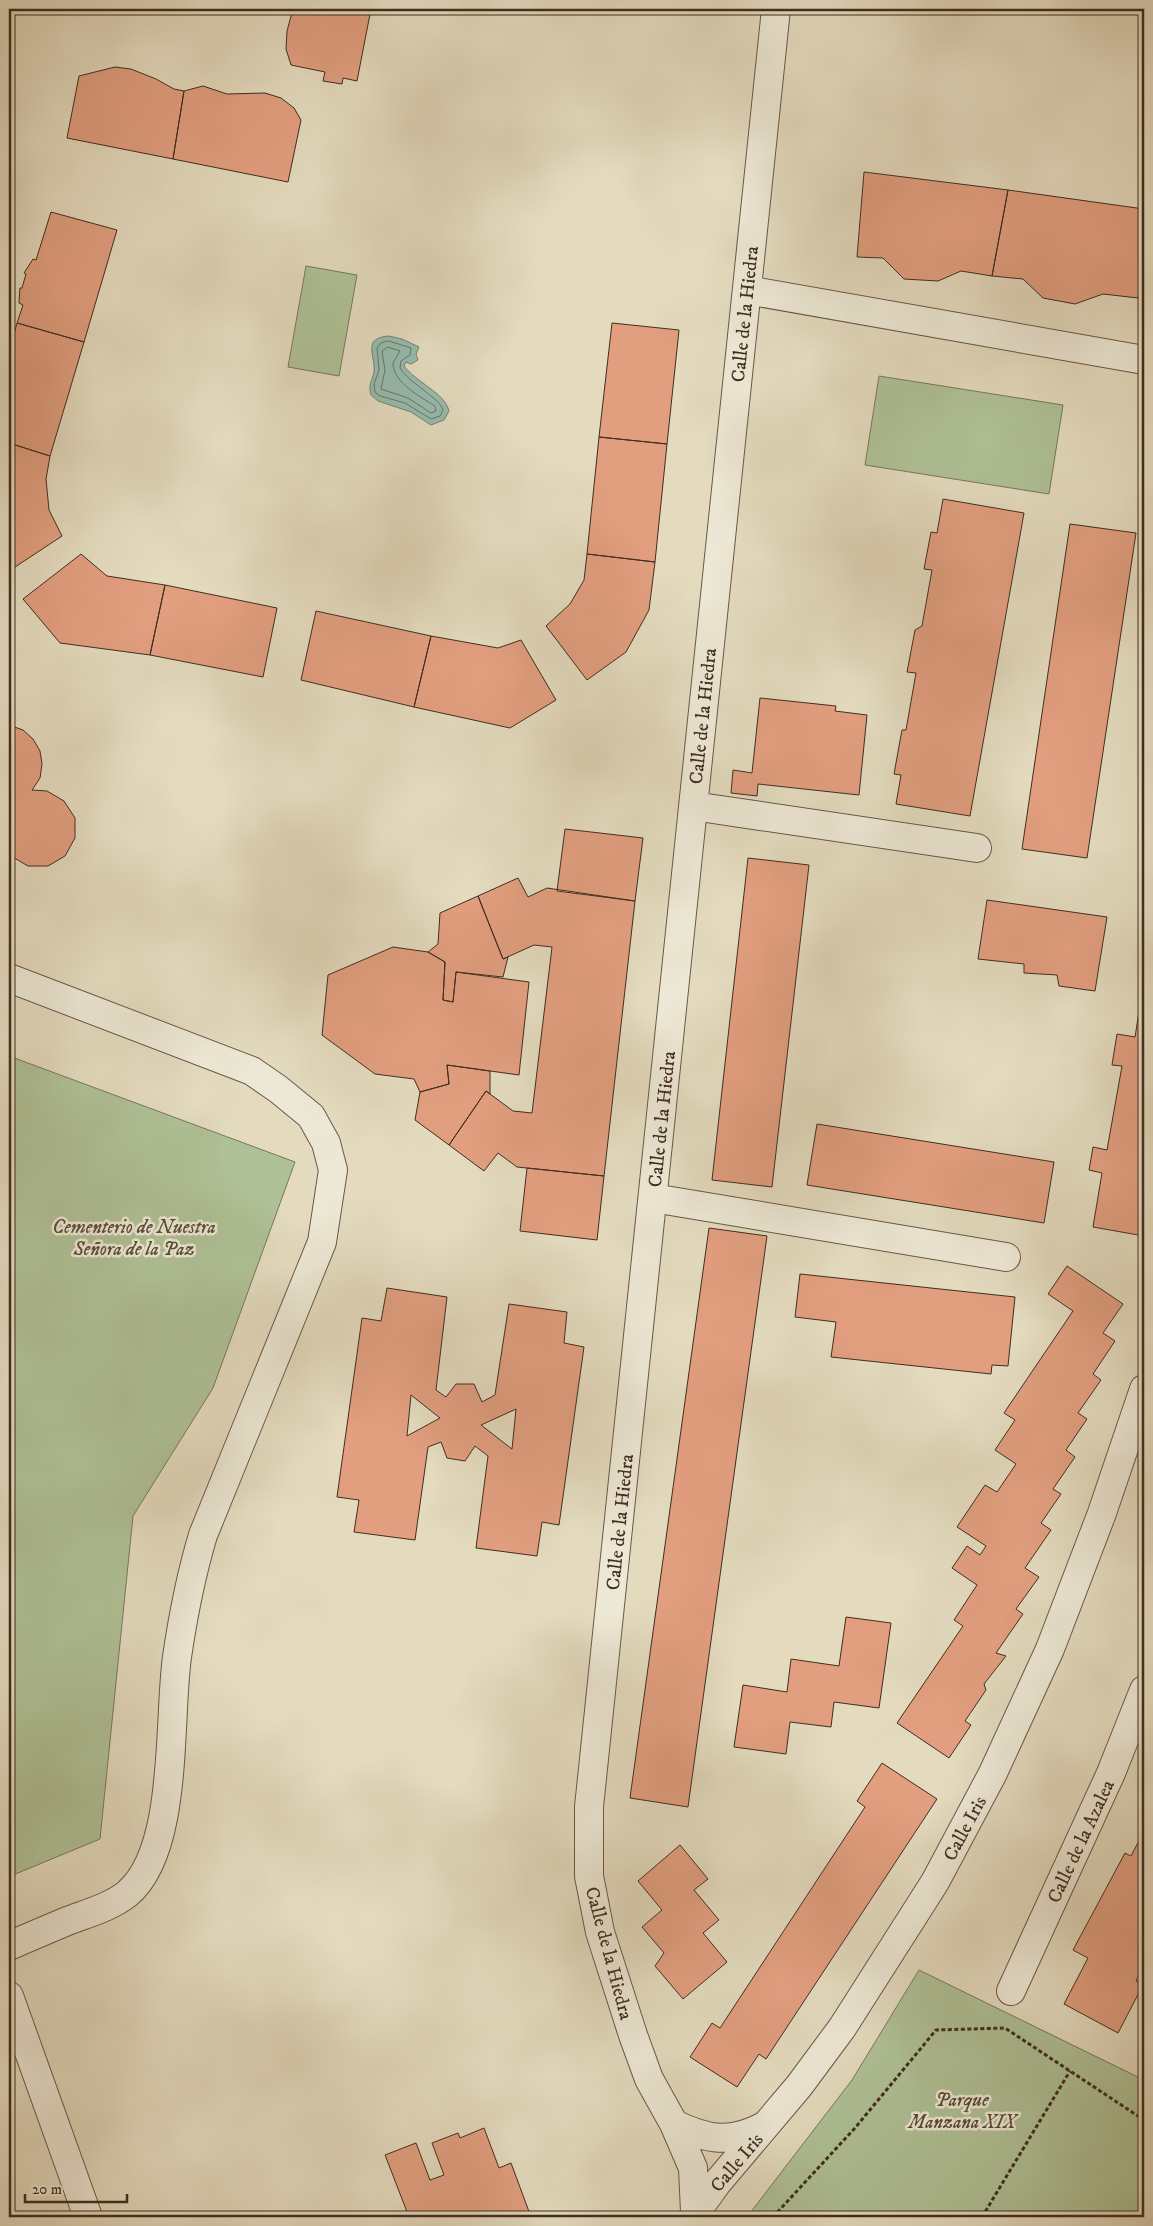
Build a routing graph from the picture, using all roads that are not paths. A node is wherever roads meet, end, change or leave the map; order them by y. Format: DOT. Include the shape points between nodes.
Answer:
graph roads {
  1 [pos="776,9"];
  2 [pos="747,290"];
  3 [pos="1144,360"];
  4 [pos="693,806"];
  5 [pos="977,848"];
  6 [pos="9,978"];
  7 [pos="653,1198"];
  8 [pos="1006,1257"];
  9 [pos="1144,1389"];
  10 [pos="1144,1690"];
  11 [pos="9,1946"];
  12 [pos="1011,1990"];
  13 [pos="9,1996"];
  14 [pos="674,2124"];
  15 [pos="768,2124"];
  16 [pos="694,2215"];
  17 [pos="88,2217"];
  1 -- 2 [label="street, Calle de la Hiedra"];
  2 -- 3 [label="street"];
  2 -- 4 [label="street, Calle de la Hiedra"];
  4 -- 5 [label="street"];
  4 -- 7 [label="street, Calle de la Hiedra"];
  6 -- 11 [label="street" via="252,1071 311,1116 326,1144 333,1170 322,1242 203,1535 191,1576 177,1658 166,1798 156,1847 144,1873 127,1894 98,1910"];
  7 -- 8 [label="street"];
  7 -- 14 [label="street, Calle de la Hiedra" via="589,1807 589,1876 600,1932 633,2035 649,2079"];
  9 -- 15 [label="street, Calle Iris" via="1102,1514 1050,1649 992,1775 935,1882 898,1942 842,2028"];
  10 -- 12 [label="street, Calle de la Azalea" via="1111,1773"];
  13 -- 17 [label="street"];
  14 -- 15 [label="street" via="711,2138 732,2138 748,2135"];
  14 -- 16 [label="street, Calle de la Hiedra" via="694,2168"];
  15 -- 16 [label="street, Calle Iris"];
}
